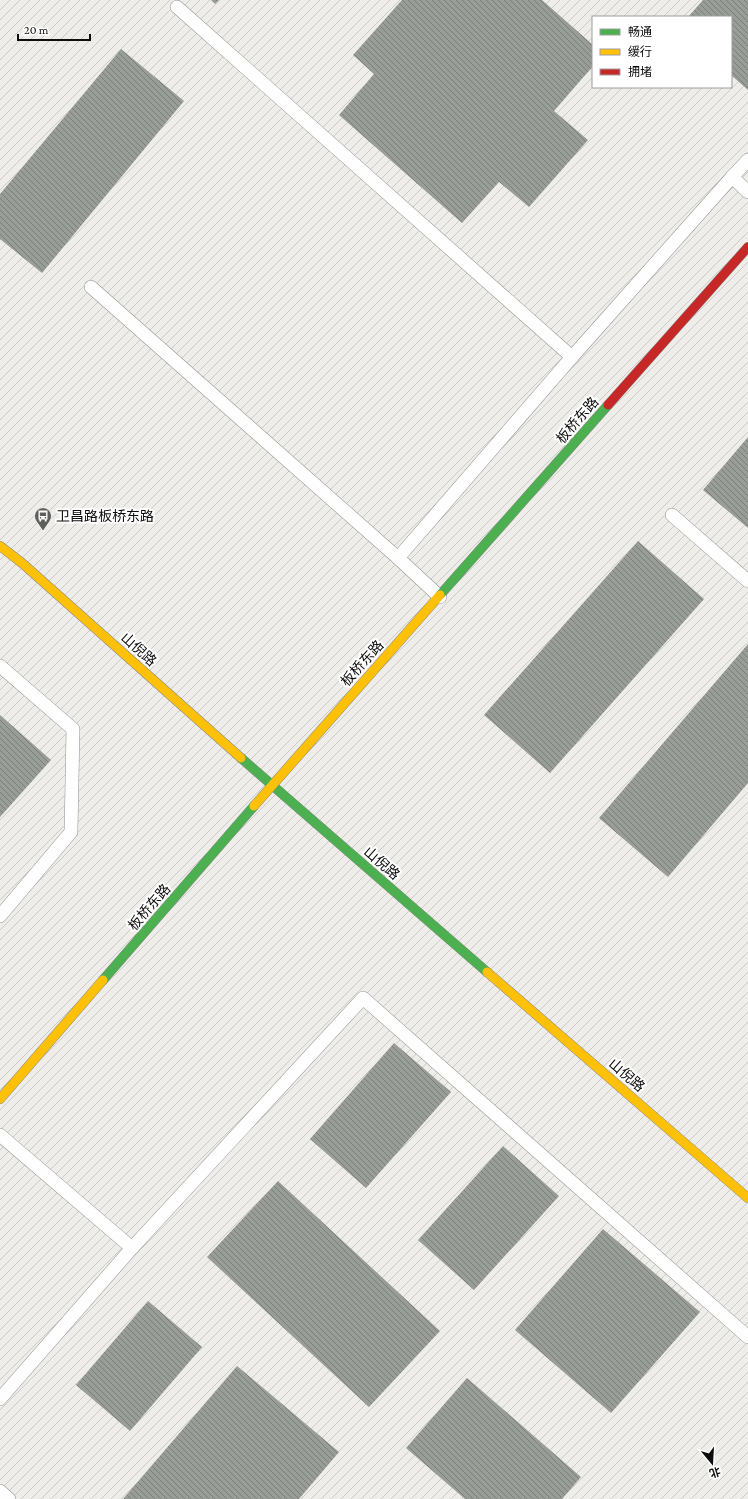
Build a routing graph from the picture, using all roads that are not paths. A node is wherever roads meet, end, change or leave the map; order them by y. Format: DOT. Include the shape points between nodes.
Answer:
graph roads {
  1 [pos="177,7"];
  2 [pos="748,160"];
  3 [pos="732,177"];
  4 [pos="748,192"];
  5 [pos="748,247"];
  6 [pos="91,287"];
  7 [pos="572,357"];
  8 [pos="672,515"];
  9 [pos="0,546"];
  10 [pos="398,558"];
  11 [pos="748,581"];
  12 [pos="440,597"];
  13 [pos="0,666"];
  14 [pos="272,786"];
  15 [pos="0,916"];
  16 [pos="0,1099"];
  17 [pos="0,1135"];
  18 [pos="748,1198"];
  19 [pos="132,1248"];
  20 [pos="748,1337"];
  21 [pos="0,1399"];
  22 [pos="0,1491"];
  23 [pos="9,1499"];
  1 -- 7 [label="lane"];
  2 -- 3 [label="lane"];
  3 -- 4 [label="lane"];
  3 -- 7 [label="lane"];
  5 -- 12 [label="street, 板桥东路"];
  6 -- 10 [label="lane"];
  7 -- 10 [label="lane"];
  8 -- 11 [label="lane"];
  9 -- 14 [label="street, 山倪路"];
  10 -- 12 [label="lane"];
  12 -- 14 [label="street, 板桥东路"];
  13 -- 15 [label="lane" via="73,730 71,832"];
  14 -- 16 [label="street, 板桥东路"];
  14 -- 18 [label="street, 山倪路"];
  17 -- 19 [label="lane"];
  19 -- 20 [label="lane" via="363,998"];
  19 -- 21 [label="lane"];
  22 -- 23 [label="lane"];
}
